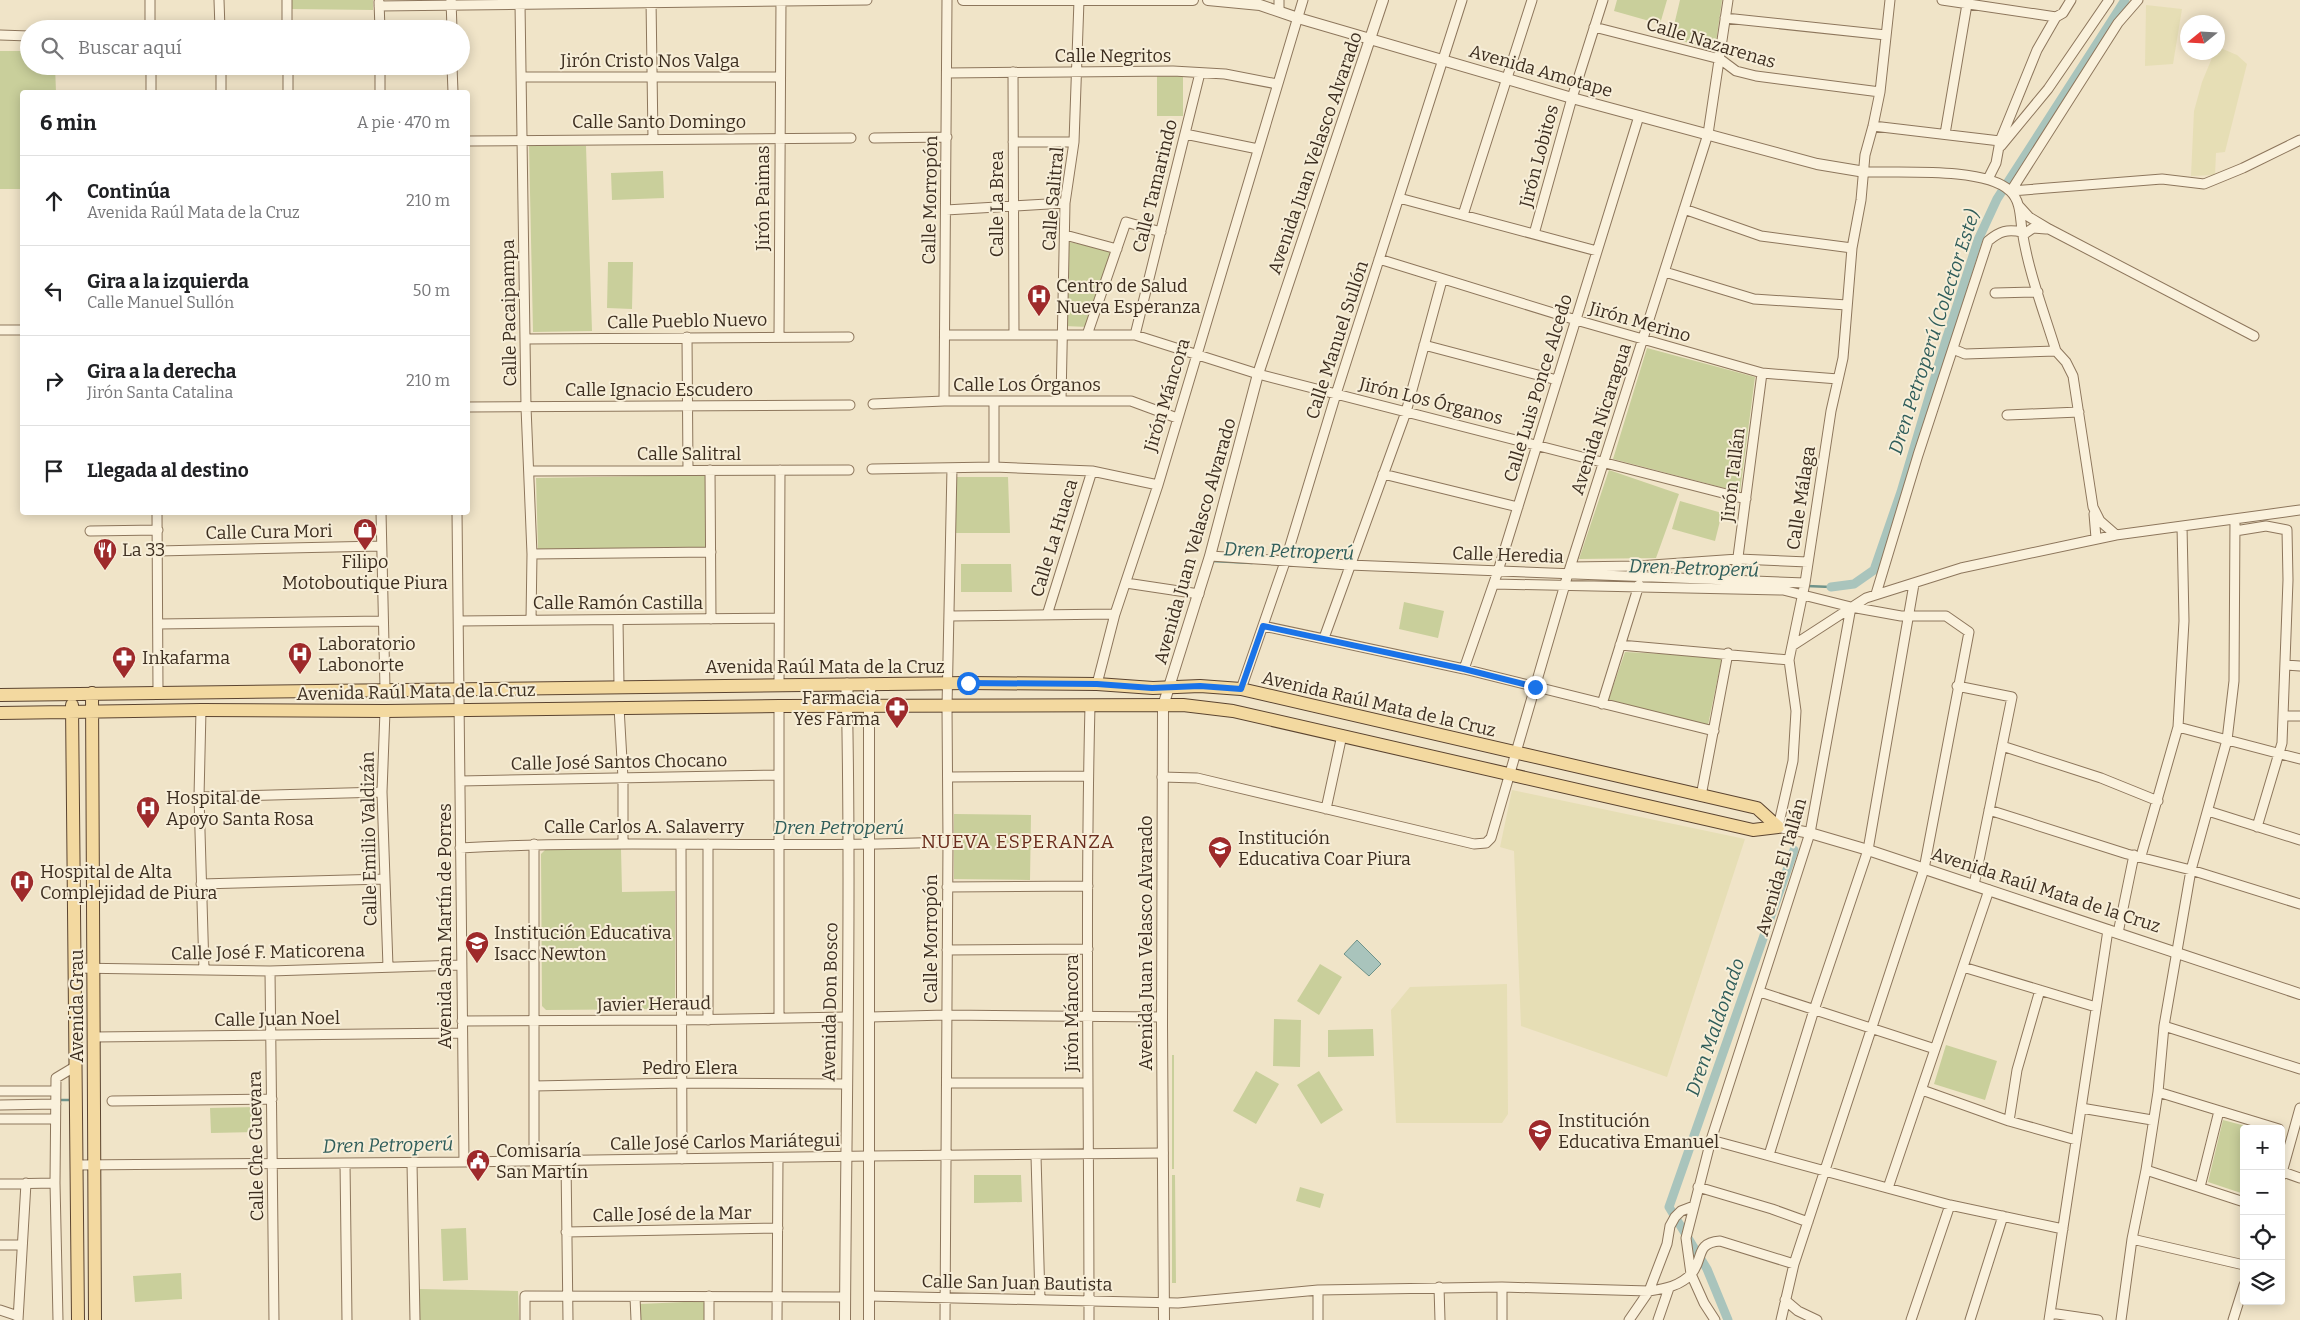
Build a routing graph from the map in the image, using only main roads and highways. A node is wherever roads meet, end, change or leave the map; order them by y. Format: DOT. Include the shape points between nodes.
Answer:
graph roads {
  1 [pos="847,684"];
  2 [pos="870,684"];
  3 [pos="92,693"];
  4 [pos="71,694"];
  5 [pos="0,695"];
  6 [pos="848,705"];
  7 [pos="869,707"];
  8 [pos="72,712"];
  9 [pos="93,712"];
  10 [pos="0,713"];
  11 [pos="78,1320"];
  12 [pos="96,1320"];
  1 -- 2 [label="main road, Avenida Raúl Mata de la Cruz"];
  1 -- 3 [label="main road, Avenida Raúl Mata de la Cruz"];
  1 -- 6 [label="main road, Avenida Don Bosco"];
  2 -- 7 [label="main road"];
  2 -- 7 [label="main road, Avenida Raúl Mata de la Cruz" via="1097,684 1241,689 1757,808 1778,827 1753,830 1203,706"];
  3 -- 4 [label="main road, Avenida Raúl Mata de la Cruz"];
  3 -- 9 [label="main road, Avenida Grau"];
  4 -- 5 [label="main road, Avenida Raúl Mata de la Cruz"];
  4 -- 8 [label="main road, Avenida Grau"];
  6 -- 7 [label="main road, Avenida Raúl Mata de la Cruz"];
  6 -- 9 [label="main road, Avenida Raúl Mata de la Cruz"];
  8 -- 9 [label="main road, Avenida Raúl Mata de la Cruz"];
  8 -- 10 [label="main road, Avenida Raúl Mata de la Cruz"];
  8 -- 11 [label="main road, Avenida Grau"];
  9 -- 12 [label="main road, Avenida Grau"];
}
